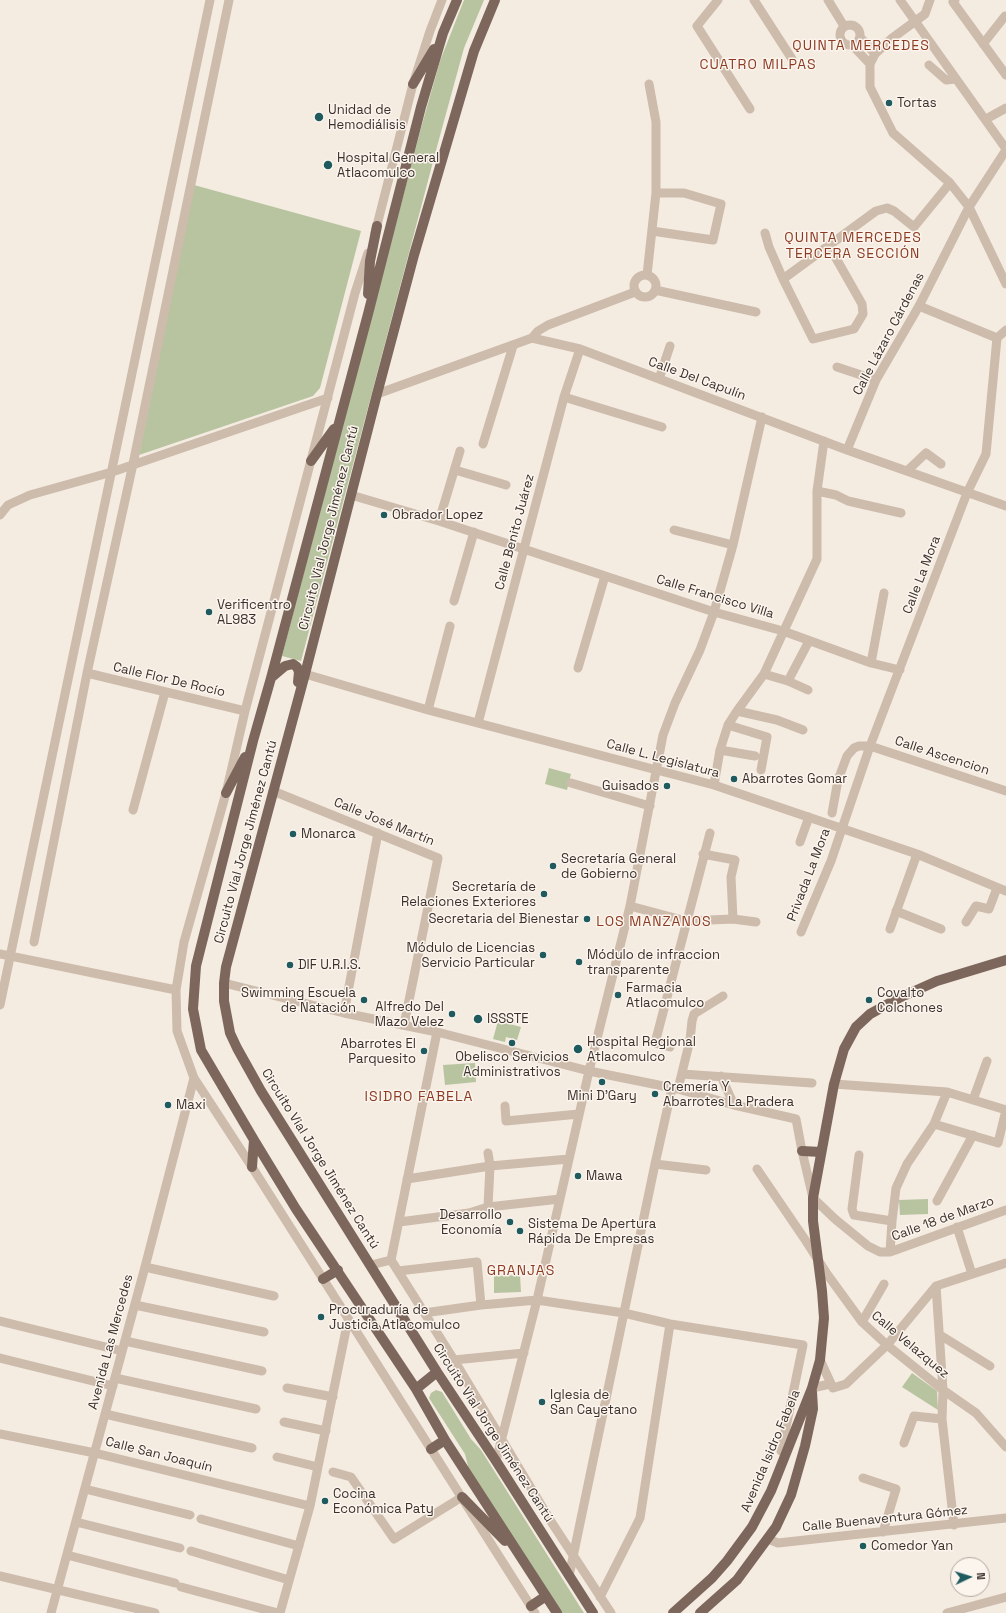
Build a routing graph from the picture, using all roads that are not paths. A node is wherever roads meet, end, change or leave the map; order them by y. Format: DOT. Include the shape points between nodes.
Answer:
graph roads {
  1 [pos="210,0"];
  2 [pos="229,0"];
  3 [pos="442,0"];
  4 [pos="457,0"];
  5 [pos="495,0"];
  6 [pos="718,0"];
  7 [pos="754,0"];
  8 [pos="828,0"];
  9 [pos="900,0"];
  10 [pos="930,0"];
  11 [pos="954,1"];
  12 [pos="1005,16"];
  13 [pos="916,21"];
  14 [pos="844,26"];
  15 [pos="443,33"];
  16 [pos="860,37"];
  17 [pos="983,44"];
  18 [pos="852,45"];
  19 [pos="875,54"];
  20 [pos="792,59"];
  21 [pos="870,64"];
  22 [pos="929,65"];
  23 [pos="1006,75"];
  24 [pos="956,79"];
  25 [pos="413,84"];
  26 [pos="648,84"];
  27 [pos="1006,108"];
  28 [pos="750,109"];
  29 [pos="986,119"];
  30 [pos="1006,150"];
  31 [pos="950,182"];
  32 [pos="656,193"];
  33 [pos="969,207"];
  34 [pos="377,226"];
  35 [pos="652,231"];
  36 [pos="765,233"];
  37 [pos="830,246"];
  38 [pos="646,275"];
  39 [pos="783,279"];
  40 [pos="1006,284"];
  41 [pos="655,290"];
  42 [pos="635,292"];
  43 [pos="919,306"];
  44 [pos="756,312"];
  45 [pos="368,314"];
  46 [pos="1006,330"];
  47 [pos="532,338"];
  48 [pos="997,338"];
  49 [pos="514,346"];
  50 [pos="670,346"];
  51 [pos="580,349"];
  52 [pos="837,368"];
  53 [pos="659,379"];
  54 [pos="876,380"];
  55 [pos="377,394"];
  56 [pos="564,397"];
  57 [pos="328,398"];
  58 [pos="762,417"];
  59 [pos="338,424"];
  60 [pos="662,427"];
  61 [pos="824,441"];
  62 [pos="482,444"];
  63 [pos="847,450"];
  64 [pos="460,451"];
  65 [pos="311,461"];
  66 [pos="134,464"];
  67 [pos="941,464"];
  68 [pos="455,470"];
  69 [pos="907,471"];
  70 [pos="112,472"];
  71 [pos="506,485"];
  72 [pos="817,491"];
  73 [pos="967,494"];
  74 [pos="351,495"];
  75 [pos="1006,506"];
  76 [pos="901,513"];
  77 [pos="0,515"];
  78 [pos="439,520"];
  79 [pos="674,530"];
  80 [pos="474,532"];
  81 [pos="733,545"];
  82 [pos="524,548"];
  83 [pos="605,576"];
  84 [pos="884,593"];
  85 [pos="454,602"];
  86 [pos="714,612"];
  87 [pos="450,626"];
  88 [pos="783,631"];
  89 [pos="809,641"];
  90 [pos="871,663"];
  91 [pos="578,668"];
  92 [pos="900,670"];
  93 [pos="87,673"];
  94 [pos="305,674"];
  95 [pos="764,674"];
  96 [pos="271,678"];
  97 [pos="788,680"];
  98 [pos="808,690"];
  99 [pos="165,692"];
  100 [pos="428,710"];
  101 [pos="245,711"];
  102 [pos="737,711"];
  103 [pos="478,723"];
  104 [pos="728,725"];
  105 [pos="803,730"];
  106 [pos="253,741"];
  107 [pos="870,746"];
  108 [pos="720,750"];
  109 [pos="284,752"];
  110 [pos="755,756"];
  111 [pos="761,770"];
  112 [pos="656,771"];
  113 [pos="571,783"];
  114 [pos="714,785"];
  115 [pos="273,791"];
  116 [pos="1006,791"];
  117 [pos="226,793"];
  118 [pos="650,806"];
  119 [pos="133,810"];
  120 [pos="832,812"];
  121 [pos="810,817"];
  122 [pos="842,827"];
  123 [pos="378,833"];
  124 [pos="710,833"];
  125 [pos="800,842"];
  126 [pos="703,854"];
  127 [pos="917,854"];
  128 [pos="1002,889"];
  129 [pos="630,906"];
  130 [pos="896,911"];
  131 [pos="733,919"];
  132 [pos="686,921"];
  133 [pos="756,922"];
  134 [pos="966,922"];
  135 [pos="890,929"];
  136 [pos="941,929"];
  137 [pos="801,932"];
  138 [pos="34,942"];
  139 [pos="0,954"];
  140 [pos="11,957"];
  141 [pos="1006,960"];
  142 [pos="224,983"];
  143 [pos="176,990"];
  144 [pos="722,996"];
  145 [pos="0,1006"];
  146 [pos="344,1014"];
  147 [pos="404,1025"];
  148 [pos="437,1032"];
  149 [pos="670,1047"];
  150 [pos="987,1061"];
  151 [pos="590,1070"];
  152 [pos="682,1074"];
  153 [pos="721,1076"];
  154 [pos="194,1078"];
  155 [pos="812,1083"];
  156 [pos="834,1084"];
  157 [pos="675,1088"];
  158 [pos="947,1092"];
  159 [pos="973,1100"];
  160 [pos="734,1105"];
  161 [pos="504,1106"];
  162 [pos="1006,1110"];
  163 [pos="580,1114"];
  164 [pos="934,1124"];
  165 [pos="973,1135"];
  166 [pos="254,1140"];
  167 [pos="802,1151"];
  168 [pos="821,1152"];
  169 [pos="488,1153"];
  170 [pos="859,1155"];
  171 [pos="569,1160"];
  172 [pos="655,1164"];
  173 [pos="490,1166"];
  174 [pos="252,1167"];
  175 [pos="757,1169"];
  176 [pos="706,1170"];
  177 [pos="408,1179"];
  178 [pos="813,1198"];
  179 [pos="560,1199"];
  180 [pos="937,1201"];
  181 [pos="488,1207"];
  182 [pos="1006,1211"];
  183 [pos="892,1221"];
  184 [pos="399,1222"];
  185 [pos="957,1227"];
  186 [pos="890,1252"];
  187 [pos="818,1259"];
  188 [pos="391,1260"];
  189 [pos="1006,1263"];
  190 [pos="371,1265"];
  191 [pos="145,1267"];
  192 [pos="338,1270"];
  193 [pos="398,1271"];
  194 [pos="972,1274"];
  195 [pos="323,1279"];
  196 [pos="884,1284"];
  197 [pos="936,1286"];
  198 [pos="274,1296"];
  199 [pos="537,1300"];
  200 [pos="481,1304"];
  201 [pos="135,1305"];
  202 [pos="424,1313"];
  203 [pos="624,1313"];
  204 [pos="348,1320"];
  205 [pos="0,1321"];
  206 [pos="862,1322"];
  207 [pos="670,1324"];
  208 [pos="264,1332"];
  209 [pos="940,1335"];
  210 [pos="125,1341"];
  211 [pos="887,1345"];
  212 [pos="122,1351"];
  213 [pos="524,1353"];
  214 [pos="0,1358"];
  215 [pos="454,1360"];
  216 [pos="820,1360"];
  217 [pos="990,1366"];
  218 [pos="262,1371"];
  219 [pos="437,1372"];
  220 [pos="114,1382"];
  221 [pos="830,1384"];
  222 [pos="287,1388"];
  223 [pos="812,1388"];
  224 [pos="416,1389"];
  225 [pos="943,1390"];
  226 [pos="333,1397"];
  227 [pos="256,1409"];
  228 [pos="105,1414"];
  229 [pos="942,1420"];
  230 [pos="284,1422"];
  231 [pos="326,1431"];
  232 [pos="0,1434"];
  233 [pos="445,1440"];
  234 [pos="502,1440"];
  235 [pos="904,1444"];
  236 [pos="1006,1447"];
  237 [pos="252,1448"];
  238 [pos="431,1449"];
  239 [pos="786,1452"];
  240 [pos="95,1453"];
  241 [pos="277,1457"];
  242 [pos="801,1460"];
  243 [pos="496,1461"];
  244 [pos="318,1467"];
  245 [pos="333,1472"];
  246 [pos="863,1478"];
  247 [pos="85,1489"];
  248 [pos="462,1497"];
  249 [pos="310,1506"];
  250 [pos="190,1515"];
  251 [pos="1006,1518"];
  252 [pos="201,1519"];
  253 [pos="76,1522"];
  254 [pos="954,1524"];
  255 [pos="883,1532"];
  256 [pos="768,1539"];
  257 [pos="299,1546"];
  258 [pos="180,1548"];
  259 [pos="192,1551"];
  260 [pos="67,1554"];
  261 [pos="520,1557"];
  262 [pos="574,1558"];
  263 [pos="0,1576"];
  264 [pos="570,1576"];
  265 [pos="289,1580"];
  266 [pos="58,1589"];
  267 [pos="546,1596"];
  268 [pos="600,1597"];
  269 [pos="1006,1597"];
  270 [pos="533,1610"];
  271 [pos="51,1613"];
  272 [pos="155,1613"];
  273 [pos="279,1613"];
  274 [pos="557,1613"];
  275 [pos="593,1613"];
  276 [pos="611,1613"];
  277 [pos="674,1613"];
  278 [pos="700,1613"];
  279 [pos="947,1613"];
  1 -- 70 [label="street"];
  2 -- 66 [label="street"];
  3 -- 25 [label="street"];
  4 -- 15 [label="main road, Circuito Vial Jorge Jiménez Cantú"];
  5 -- 55 [label="main road, Circuito Vial Jorge Jiménez Cantú" via="474,51 423,222"];
  6 -- 28 [label="street" via="697,26"];
  7 -- 20 [label="street"];
  8 -- 14 [label="street"];
  9 -- 13 [label="street"];
  10 -- 13 [label="street" via="925,14"];
  11 -- 17 [label="street"];
  12 -- 17 [label="street"];
  13 -- 19 [label="street"];
  13 -- 24 [label="street"];
  14 -- 16 [label="street" via="853,25 860,32"];
  14 -- 18 [label="street" via="841,30 841,39"];
  15 -- 25 [label="main road"];
  15 -- 45 [label="main road, Circuito Vial Jorge Jiménez Cantú" via="420,107"];
  16 -- 18 [label="street" via="858,42"];
  16 -- 19 [label="street"];
  17 -- 23 [label="street"];
  18 -- 21 [label="street"];
  19 -- 21 [label="street"];
  21 -- 31 [label="street" via="870,87 893,133"];
  22 -- 24 [label="street" via="946,80"];
  24 -- 29 [label="street"];
  25 -- 34 [label="street"];
  26 -- 32 [label="street" via="656,122"];
  27 -- 29 [label="street"];
  29 -- 30 [label="street"];
  30 -- 33 [label="street, Calle Lázaro Cárdenas"];
  31 -- 33 [label="street"];
  31 -- 37 [label="street" via="914,227 887,208 876,211"];
  32 -- 35 [label="street"];
  32 -- 35 [label="street" via="684,193 721,204 713,240"];
  33 -- 40 [label="street"];
  33 -- 43 [label="street, Calle Lázaro Cárdenas"];
  34 -- 45 [label="main road" via="370,261"];
  34 -- 57 [label="street" via="355,293"];
  35 -- 38 [label="street"];
  36 -- 39 [label="street"];
  37 -- 39 [label="street"];
  37 -- 39 [label="street" via="862,304 863,314 854,329 813,339"];
  38 -- 41 [label="street" via="654,280"];
  38 -- 42 [label="street" via="639,276 634,282"];
  41 -- 42 [label="street" via="648,297 641,297"];
  41 -- 44 [label="street"];
  42 -- 47 [label="street" via="548,325"];
  43 -- 48 [label="street"];
  43 -- 54 [label="street, Calle Lázaro Cárdenas"];
  45 -- 59 [label="main road, Circuito Vial Jorge Jiménez Cantú"];
  46 -- 48 [label="street"];
  47 -- 49 [label="street"];
  47 -- 51 [label="street, Calle Del Capulín"];
  48 -- 73 [label="street, Calle La Mora" via="986,454"];
  49 -- 55 [label="street"];
  49 -- 62 [label="street"];
  50 -- 53 [label="street"];
  51 -- 53 [label="street, Calle Del Capulín"];
  51 -- 56 [label="street, Calle Benito Juárez"];
  52 -- 54 [label="street"];
  53 -- 58 [label="street, Calle Del Capulín"];
  54 -- 63 [label="street, Calle Lázaro Cárdenas"];
  55 -- 74 [label="main road, Circuito Vial Jorge Jiménez Cantú"];
  56 -- 60 [label="street"];
  56 -- 82 [label="street, Calle Benito Juárez"];
  57 -- 65 [label="street"];
  57 -- 66 [label="street"];
  58 -- 61 [label="street, Calle Del Capulín"];
  58 -- 81 [label="street"];
  59 -- 65 [label="main road"];
  59 -- 96 [label="main road, Circuito Vial Jorge Jiménez Cantú"];
  61 -- 63 [label="street, Calle Del Capulín"];
  61 -- 72 [label="street"];
  63 -- 69 [label="street, Calle Del Capulín"];
  64 -- 68 [label="street"];
  65 -- 101 [label="street"];
  66 -- 70 [label="street"];
  66 -- 93 [label="street"];
  67 -- 69 [label="street" via="926,453"];
  68 -- 71 [label="street"];
  68 -- 78 [label="street"];
  69 -- 73 [label="street, Calle Del Capulín"];
  70 -- 77 [label="street" via="30,495 8,505"];
  70 -- 140 [label="street"];
  72 -- 76 [label="street"];
  72 -- 88 [label="street" via="817,559"];
  73 -- 75 [label="street, Calle Del Capulín"];
  73 -- 92 [label="street, Calle La Mora"];
  74 -- 78 [label="street, Calle Francisco Villa"];
  74 -- 94 [label="main road, Circuito Vial Jorge Jiménez Cantú"];
  78 -- 80 [label="street, Calle Francisco Villa"];
  79 -- 81 [label="street"];
  80 -- 82 [label="street, Calle Francisco Villa"];
  80 -- 85 [label="street"];
  81 -- 86 [label="street"];
  82 -- 83 [label="street, Calle Francisco Villa"];
  82 -- 103 [label="street, Calle Benito Juárez"];
  83 -- 86 [label="street, Calle Francisco Villa"];
  83 -- 91 [label="street"];
  84 -- 90 [label="street"];
  86 -- 88 [label="street, Calle Francisco Villa"];
  86 -- 112 [label="street" via="663,735"];
  87 -- 100 [label="street"];
  88 -- 89 [label="street, Calle Francisco Villa"];
  88 -- 95 [label="street"];
  89 -- 90 [label="street, Calle Francisco Villa"];
  89 -- 97 [label="street"];
  90 -- 92 [label="street, Calle Francisco Villa"];
  92 -- 107 [label="street, Calle La Mora"];
  93 -- 99 [label="street, Calle Flor De Rocío"];
  93 -- 138 [label="street"];
  94 -- 100 [label="street, Calle L. Legislatura"];
  94 -- 109 [label="main road, Circuito Vial Jorge Jiménez Cantú"];
  95 -- 97 [label="street"];
  95 -- 102 [label="street"];
  96 -- 106 [label="main road, Circuito Vial Jorge Jiménez Cantú"];
  96 -- 109 [label="main road" via="288,664 293,664 299,672 283,738"];
  97 -- 98 [label="street"];
  99 -- 101 [label="street, Calle Flor De Rocío"];
  99 -- 119 [label="street"];
  100 -- 103 [label="street, Calle L. Legislatura"];
  101 -- 117 [label="street"];
  102 -- 104 [label="street"];
  102 -- 105 [label="street" via="777,720"];
  103 -- 112 [label="street, Calle L. Legislatura"];
  104 -- 108 [label="street"];
  104 -- 111 [label="street" via="767,737"];
  106 -- 117 [label="main road"];
  106 -- 166 [label="main road, Circuito Vial Jorge Jiménez Cantú" via="196,966 193,1010 201,1050"];
  107 -- 116 [label="street, Calle Ascencion"];
  107 -- 120 [label="street" via="854,748 847,756 838,780"];
  107 -- 122 [label="street, Calle La Mora"];
  108 -- 110 [label="street"];
  108 -- 114 [label="street"];
  109 -- 115 [label="main road, Circuito Vial Jorge Jiménez Cantú"];
  112 -- 114 [label="street, Calle L. Legislatura"];
  112 -- 118 [label="street"];
  113 -- 118 [label="street"];
  114 -- 121 [label="street, Calle L. Legislatura"];
  115 -- 123 [label="street, Calle José Martín"];
  115 -- 142 [label="main road, Circuito Vial Jorge Jiménez Cantú" via="226,967"];
  117 -- 143 [label="street" via="184,942"];
  118 -- 129 [label="street"];
  121 -- 122 [label="street, Calle L. Legislatura"];
  121 -- 125 [label="street"];
  122 -- 127 [label="street, Calle L. Legislatura"];
  122 -- 137 [label="street, Privada La Mora"];
  123 -- 146 [label="street"];
  123 -- 147 [label="street, Calle José Martín" via="438,858"];
  124 -- 126 [label="street"];
  126 -- 131 [label="street" via="735,860 731,877"];
  126 -- 132 [label="street"];
  127 -- 128 [label="street, Calle L. Legislatura"];
  127 -- 130 [label="street"];
  128 -- 134 [label="street" via="989,909 976,906"];
  129 -- 132 [label="street"];
  129 -- 151 [label="street"];
  130 -- 135 [label="street"];
  130 -- 136 [label="street"];
  131 -- 132 [label="street"];
  131 -- 133 [label="street"];
  132 -- 149 [label="street" via="655,1043"];
  139 -- 140 [label="street"];
  140 -- 143 [label="street"];
  140 -- 145 [label="street"];
  141 -- 156 [label="main road, Avenida Isidro Fabela" via="937,981 870,1014 856,1027 844,1049"];
  142 -- 146 [label="street"];
  142 -- 190 [label="main road, Circuito Vial Jorge Jiménez Cantú" via="226,1020 236,1048"];
  143 -- 154 [label="street" via="177,1032"];
  144 -- 152 [label="street" via="694,1014"];
  146 -- 147 [label="street"];
  147 -- 148 [label="street"];
  148 -- 151 [label="street"];
  148 -- 177 [label="street"];
  150 -- 159 [label="street"];
  151 -- 157 [label="street"];
  151 -- 163 [label="street"];
  152 -- 153 [label="street"];
  152 -- 157 [label="street"];
  153 -- 155 [label="street"];
  153 -- 160 [label="street"];
  154 -- 174 [label="street"];
  154 -- 191 [label="street, Avenida Las Mercedes"];
  156 -- 158 [label="street"];
  156 -- 168 [label="main road, Avenida Isidro Fabela"];
  157 -- 160 [label="street"];
  157 -- 172 [label="street"];
  158 -- 159 [label="street"];
  158 -- 164 [label="street"];
  159 -- 162 [label="street"];
  160 -- 167 [label="street" via="796,1119"];
  161 -- 163 [label="street" via="506,1121"];
  162 -- 165 [label="street" via="998,1143"];
  163 -- 171 [label="street"];
  164 -- 165 [label="street"];
  164 -- 183 [label="street" via="907,1164 896,1188"];
  165 -- 180 [label="street"];
  166 -- 174 [label="main road"];
  166 -- 192 [label="main road, Circuito Vial Jorge Jiménez Cantú" via="296,1209"];
  167 -- 168 [label="main road"];
  167 -- 178 [label="street"];
  168 -- 178 [label="main road, Avenida Isidro Fabela"];
  169 -- 173 [label="street"];
  170 -- 183 [label="street" via="852,1209 854,1215"];
  171 -- 173 [label="street"];
  171 -- 179 [label="street"];
  172 -- 176 [label="street"];
  172 -- 203 [label="street"];
  173 -- 177 [label="street"];
  173 -- 181 [label="street"];
  174 -- 195 [label="street"];
  175 -- 187 [label="street, Calle Velazquez"];
  177 -- 184 [label="street"];
  178 -- 186 [label="street, Calle 18 de Marzo" via="868,1246 880,1252"];
  178 -- 187 [label="main road, Avenida Isidro Fabela"];
  179 -- 181 [label="street"];
  179 -- 199 [label="street"];
  181 -- 184 [label="street" via="469,1213"];
  182 -- 185 [label="street, Calle 18 de Marzo"];
  183 -- 186 [label="street"];
  184 -- 188 [label="street"];
  185 -- 186 [label="street, Calle 18 de Marzo"];
  185 -- 194 [label="street"];
  187 -- 206 [label="street, Calle Velazquez"];
  187 -- 216 [label="main road, Avenida Isidro Fabela" via="824,1318"];
  188 -- 190 [label="street"];
  188 -- 193 [label="street"];
  189 -- 194 [label="street"];
  190 -- 219 [label="main road, Circuito Vial Jorge Jiménez Cantú"];
  191 -- 198 [label="street"];
  191 -- 201 [label="street, Avenida Las Mercedes"];
  192 -- 195 [label="main road"];
  192 -- 224 [label="main road, Circuito Vial Jorge Jiménez Cantú"];
  193 -- 200 [label="street" via="477,1262"];
  193 -- 202 [label="street"];
  194 -- 197 [label="street"];
  195 -- 204 [label="street"];
  196 -- 206 [label="street"];
  197 -- 209 [label="street"];
  197 -- 211 [label="street"];
  199 -- 200 [label="street"];
  199 -- 203 [label="street"];
  199 -- 213 [label="street"];
  200 -- 202 [label="street"];
  201 -- 208 [label="street"];
  201 -- 210 [label="street, Avenida Las Mercedes"];
  202 -- 215 [label="street"];
  203 -- 207 [label="street"];
  203 -- 262 [label="street"];
  204 -- 226 [label="street"];
  204 -- 238 [label="street"];
  205 -- 212 [label="street"];
  206 -- 211 [label="street, Calle Velazquez"];
  207 -- 239 [label="street" via="803,1345 781,1451"];
  207 -- 268 [label="street" via="640,1518"];
  209 -- 217 [label="street"];
  209 -- 225 [label="street"];
  210 -- 212 [label="street, Avenida Las Mercedes"];
  210 -- 218 [label="street"];
  211 -- 221 [label="street" via="846,1384 833,1388"];
  211 -- 225 [label="street, Calle Velazquez"];
  212 -- 220 [label="street, Avenida Las Mercedes"];
  213 -- 215 [label="street"];
  213 -- 234 [label="street"];
  214 -- 220 [label="street"];
  215 -- 234 [label="street"];
  216 -- 221 [label="street"];
  216 -- 223 [label="main road, Avenida Isidro Fabela"];
  219 -- 224 [label="main road"];
  219 -- 243 [label="main road, Circuito Vial Jorge Jiménez Cantú"];
  220 -- 227 [label="street"];
  220 -- 228 [label="street, Avenida Las Mercedes"];
  221 -- 223 [label="street"];
  222 -- 226 [label="street"];
  223 -- 239 [label="main road, Avenida Isidro Fabela"];
  223 -- 242 [label="main road, Avenida Isidro Fabela" via="814,1409"];
  224 -- 233 [label="main road, Circuito Vial Jorge Jiménez Cantú"];
  225 -- 229 [label="street"];
  225 -- 236 [label="street, Calle Velazquez" via="976,1413"];
  226 -- 231 [label="street"];
  228 -- 237 [label="street"];
  228 -- 240 [label="street, Avenida Las Mercedes"];
  229 -- 235 [label="street" via="914,1416"];
  229 -- 254 [label="street"];
  230 -- 231 [label="street"];
  231 -- 244 [label="street"];
  232 -- 240 [label="street, Calle San Joaquín"];
  233 -- 238 [label="main road"];
  233 -- 261 [label="main road, Circuito Vial Jorge Jiménez Cantú"];
  234 -- 243 [label="street"];
  234 -- 262 [label="street"];
  238 -- 248 [label="street"];
  239 -- 242 [label="main road" via="798,1455"];
  239 -- 277 [label="main road, Avenida Isidro Fabela" via="771,1491 752,1527 712,1578"];
  240 -- 247 [label="street, Avenida Las Mercedes"];
  240 -- 249 [label="street, Calle San Joaquín"];
  241 -- 244 [label="street"];
  242 -- 256 [label="main road, Avenida Isidro Fabela" via="791,1495"];
  243 -- 264 [label="main road, Circuito Vial Jorge Jiménez Cantú"];
  244 -- 249 [label="street"];
  245 -- 248 [label="street" via="352,1478 394,1539"];
  246 -- 255 [label="street" via="896,1489"];
  247 -- 250 [label="street"];
  247 -- 253 [label="street, Avenida Las Mercedes"];
  248 -- 261 [label="main road"];
  248 -- 270 [label="street"];
  249 -- 257 [label="street"];
  251 -- 254 [label="street, Calle Buenaventura Gómez"];
  252 -- 257 [label="street"];
  253 -- 258 [label="street"];
  253 -- 260 [label="street, Avenida Las Mercedes"];
  254 -- 255 [label="street, Calle Buenaventura Gómez"];
  255 -- 256 [label="street, Calle Buenaventura Gómez" via="778,1543"];
  256 -- 278 [label="main road, Avenida Isidro Fabela" via="737,1580"];
  257 -- 265 [label="street"];
  259 -- 265 [label="street"];
  260 -- 266 [label="street, Avenida Las Mercedes"];
  260 -- 273 [label="street"];
  261 -- 267 [label="main road, Circuito Vial Jorge Jiménez Cantú"];
  262 -- 264 [label="street"];
  262 -- 268 [label="street"];
  263 -- 266 [label="street"];
  264 -- 275 [label="main road, Circuito Vial Jorge Jiménez Cantú"];
  265 -- 273 [label="street"];
  266 -- 271 [label="street, Avenida Las Mercedes"];
  266 -- 272 [label="street"];
  267 -- 270 [label="main road"];
  267 -- 274 [label="main road, Circuito Vial Jorge Jiménez Cantú"];
  268 -- 276 [label="street"];
  269 -- 279 [label="street"];
}
